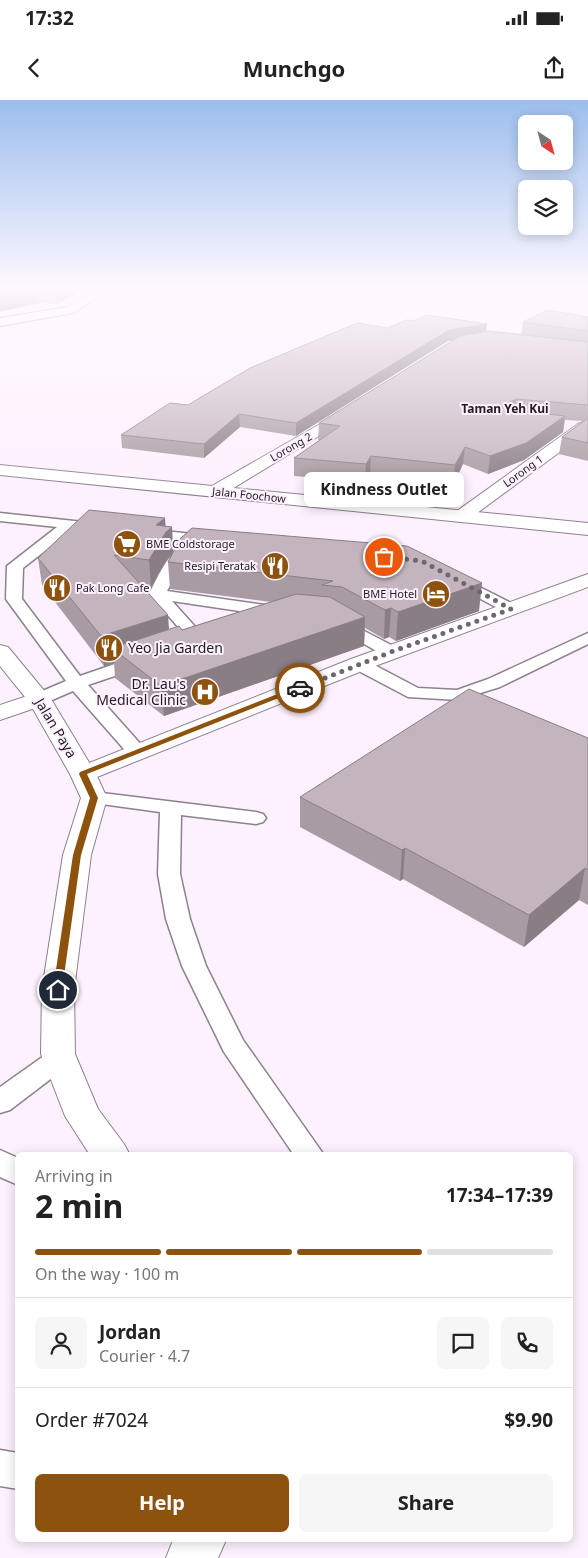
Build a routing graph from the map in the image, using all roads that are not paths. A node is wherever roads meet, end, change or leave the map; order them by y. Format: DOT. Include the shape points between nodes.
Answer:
graph roads {
  1 [pos="366,401"];
  2 [pos="564,426"];
  3 [pos="586,427"];
  4 [pos="0,470"];
  5 [pos="216,491"];
  6 [pos="464,516"];
  7 [pos="0,517"];
  8 [pos="68,525"];
  9 [pos="588,529"];
  10 [pos="115,530"];
  11 [pos="133,532"];
  12 [pos="198,539"];
  13 [pos="227,542"];
  14 [pos="446,574"];
  15 [pos="588,580"];
  16 [pos="156,594"];
  17 [pos="511,609"];
  18 [pos="324,619"];
  19 [pos="258,625"];
  20 [pos="219,636"];
  21 [pos="587,640"];
  22 [pos="200,641"];
  23 [pos="182,647"];
  24 [pos="0,652"];
  25 [pos="391,652"];
  26 [pos="156,656"];
  27 [pos="359,664"];
  28 [pos="76,683"];
  29 [pos="39,698"];
  30 [pos="0,713"];
  31 [pos="137,752"];
  32 [pos="89,786"];
  33 [pos="171,808"];
  34 [pos="256,818"];
  35 [pos="60,1058"];
  36 [pos="0,1102"];
  37 [pos="109,1152"];
  38 [pos="308,1152"];
  39 [pos="0,1162"];
  40 [pos="15,1171"];
  41 [pos="0,1468"];
  42 [pos="15,1470"];
  43 [pos="200,1542"];
  44 [pos="191,1558"];
  1 -- 5 [label="street, Lorong 2"];
  2 -- 3 [label="street"];
  3 -- 6 [label="street, Lorong 1"];
  4 -- 5 [label="street, Jalan Foochow"];
  5 -- 6 [label="street, Jalan Foochow"];
  6 -- 9 [label="street, Jalan Foochow"];
  7 -- 8 [label="lane"];
  8 -- 10 [label="lane"];
  8 -- 28 [label="lane" via="15,566 14,599"];
  11 -- 12 [label="lane"];
  12 -- 13 [label="lane"];
  12 -- 16 [label="lane" via="174,563"];
  14 -- 17 [label="lane"];
  15 -- 17 [label="street"];
  16 -- 19 [label="lane" via="296,615"];
  16 -- 22 [label="lane"];
  17 -- 25 [label="street"];
  18 -- 25 [label="lane" via="334,620"];
  20 -- 22 [label="lane"];
  21 -- 27 [label="lane" via="494,684 458,695 414,693"];
  22 -- 23 [label="lane"];
  24 -- 29 [label="street, Jalan Paya"];
  25 -- 27 [label="street"];
  26 -- 28 [label="lane"];
  27 -- 31 [label="street"];
  28 -- 29 [label="lane"];
  28 -- 31 [label="lane"];
  29 -- 30 [label="street"];
  29 -- 32 [label="street, Jalan Paya"];
  31 -- 32 [label="street"];
  32 -- 33 [label="lane"];
  32 -- 35 [label="street" via="58,990"];
  33 -- 34 [label="lane"];
  33 -- 38 [label="lane" via="168,874 178,919 194,966 233,1045"];
  35 -- 36 [label="lane"];
  35 -- 37 [label="street" via="83,1116"];
  39 -- 40 [label="lane"];
  41 -- 42 [label="lane"];
  43 -- 44 [label="street"];
}
